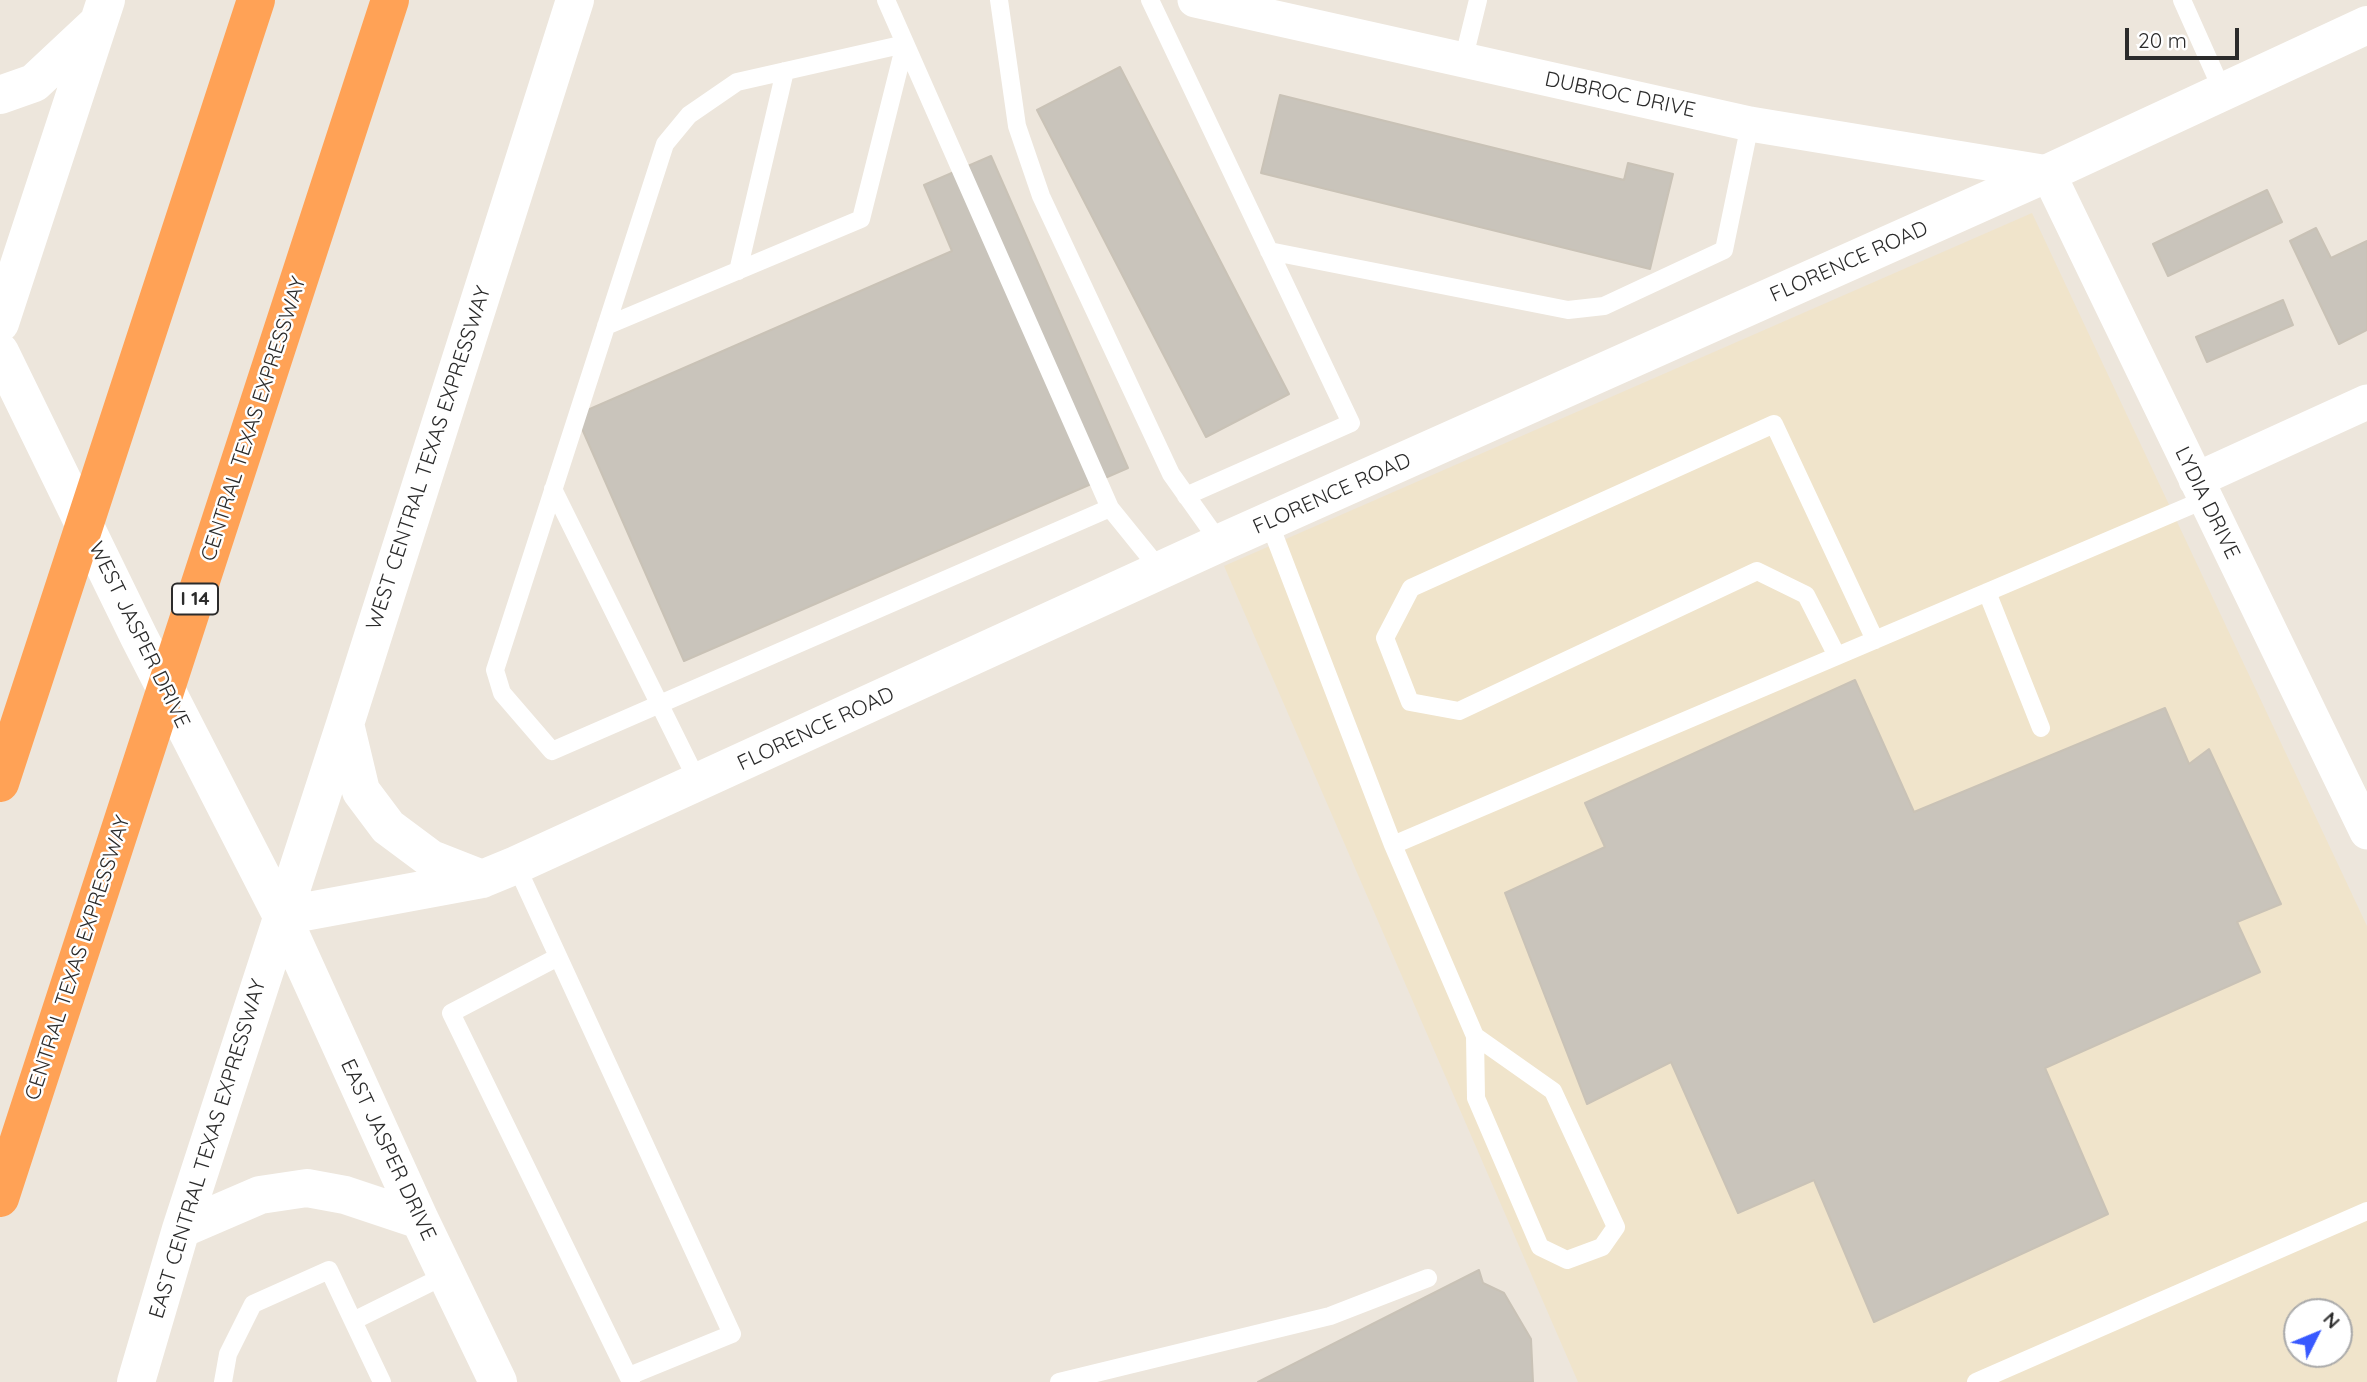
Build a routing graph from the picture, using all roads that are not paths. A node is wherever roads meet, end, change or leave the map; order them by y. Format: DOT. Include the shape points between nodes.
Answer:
graph roads {
  1 [pos="256,0"];
  2 [pos="390,0"];
  3 [pos="575,0"];
  4 [pos="886,0"];
  5 [pos="999,0"];
  6 [pos="1150,0"];
  7 [pos="1195,0"];
  8 [pos="1478,0"];
  9 [pos="2182,0"];
  10 [pos="1282,10"];
  11 [pos="102,12"];
  12 [pos="2367,25"];
  13 [pos="905,44"];
  14 [pos="1463,61"];
  15 [pos="785,71"];
  16 [pos="2223,92"];
  17 [pos="0,95"];
  18 [pos="1751,124"];
  19 [pos="2048,173"];
  20 [pos="1269,251"];
  21 [pos="738,271"];
  22 [pos="0,323"];
  23 [pos="606,326"];
  24 [pos="0,352"];
  25 [pos="2367,402"];
  26 [pos="553,489"];
  27 [pos="2201,489"];
  28 [pos="1186,496"];
  29 [pos="1110,508"];
  30 [pos="1269,522"];
  31 [pos="1220,543"];
  32 [pos="1161,571"];
  33 [pos="1987,592"];
  34 [pos="1875,640"];
  35 [pos="1837,656"];
  36 [pos="38,664"];
  37 [pos="0,695"];
  38 [pos="661,703"];
  39 [pos="345,723"];
  40 [pos="2041,728"];
  41 [pos="698,782"];
  42 [pos="0,783"];
  43 [pos="2367,832"];
  44 [pos="1393,845"];
  45 [pos="499,872"];
  46 [pos="282,916"];
  47 [pos="558,957"];
  48 [pos="1475,1036"];
  49 [pos="0,1198"];
  50 [pos="2367,1212"];
  51 [pos="419,1220"];
  52 [pos="181,1229"];
  53 [pos="446,1275"];
  54 [pos="1428,1278"];
  55 [pos="353,1321"];
  56 [pos="491,1379"];
  57 [pos="630,1379"];
  58 [pos="135,1382"];
  59 [pos="223,1382"];
  60 [pos="382,1382"];
  61 [pos="1059,1382"];
  62 [pos="1976,1382"];
  1 -- 36 [label="highway"];
  2 -- 49 [label="highway, CENTRAL TEXAS EXPRESSWAY / I 14"];
  3 -- 39 [label="street, WEST CENTRAL TEXAS EXPRESSWAY"];
  4 -- 13 [label="lane"];
  5 -- 28 [label="lane" via="1017,126 1041,196 1171,474"];
  6 -- 20 [label="lane"];
  7 -- 10 [label="street, DUBROC DRIVE"];
  8 -- 14 [label="lane"];
  9 -- 16 [label="lane"];
  10 -- 14 [label="street, DUBROC DRIVE"];
  11 -- 17 [label="street" via="34,83"];
  11 -- 22 [label="street"];
  12 -- 16 [label="street, FLORENCE ROAD"];
  13 -- 15 [label="lane"];
  13 -- 21 [label="lane" via="862,219"];
  13 -- 29 [label="lane"];
  14 -- 18 [label="street, DUBROC DRIVE"];
  15 -- 21 [label="lane"];
  15 -- 23 [label="lane" via="737,82 689,115 665,144"];
  16 -- 19 [label="street, FLORENCE ROAD"];
  18 -- 19 [label="street, DUBROC DRIVE"];
  18 -- 20 [label="lane" via="1724,250 1604,306 1568,310"];
  19 -- 27 [label="street, LYDIA DRIVE"];
  19 -- 30 [label="street, FLORENCE ROAD"];
  20 -- 28 [label="lane" via="1351,423"];
  21 -- 23 [label="lane"];
  23 -- 26 [label="lane"];
  24 -- 46 [label="street, WEST JASPER DRIVE"];
  25 -- 27 [label="street"];
  26 -- 38 [label="lane"];
  26 -- 38 [label="lane" via="495,670 502,693 552,751"];
  27 -- 33 [label="lane"];
  27 -- 43 [label="street, LYDIA DRIVE"];
  28 -- 31 [label="lane"];
  29 -- 32 [label="lane"];
  29 -- 38 [label="lane"];
  30 -- 31 [label="street, FLORENCE ROAD"];
  30 -- 44 [label="lane"];
  31 -- 32 [label="street, FLORENCE ROAD"];
  32 -- 41 [label="street, FLORENCE ROAD"];
  33 -- 34 [label="lane"];
  33 -- 40 [label="lane"];
  34 -- 35 [label="lane"];
  34 -- 35 [label="lane" via="1774,424 1411,588 1385,638 1410,702 1459,712 1757,571 1807,595"];
  35 -- 44 [label="lane"];
  36 -- 37 [label="highway"];
  36 -- 42 [label="highway"];
  38 -- 41 [label="lane"];
  39 -- 45 [label="street" via="360,791 388,827 431,859"];
  39 -- 46 [label="street, WEST CENTRAL TEXAS EXPRESSWAY"];
  41 -- 45 [label="street, FLORENCE ROAD"];
  44 -- 48 [label="lane"];
  45 -- 46 [label="street, FLORENCE ROAD"];
  45 -- 47 [label="lane"];
  46 -- 51 [label="street, EAST JASPER DRIVE"];
  46 -- 52 [label="street, EAST CENTRAL TEXAS EXPRESSWAY"];
  47 -- 57 [label="lane" via="732,1334"];
  47 -- 57 [label="lane" via="451,1013"];
  48 -- 48 [label="lane" via="1476,1098 1540,1247 1567,1260 1602,1247 1616,1227 1553,1091"];
  50 -- 62 [label="lane"];
  51 -- 52 [label="street" via="345,1195 306,1188 260,1195"];
  51 -- 53 [label="street, EAST JASPER DRIVE"];
  52 -- 58 [label="street, EAST CENTRAL TEXAS EXPRESSWAY"];
  53 -- 55 [label="lane"];
  53 -- 56 [label="street, EAST JASPER DRIVE"];
  54 -- 61 [label="lane" via="1330,1316"];
  55 -- 59 [label="lane" via="329,1270 253,1304 228,1354"];
  55 -- 60 [label="lane"];
}
